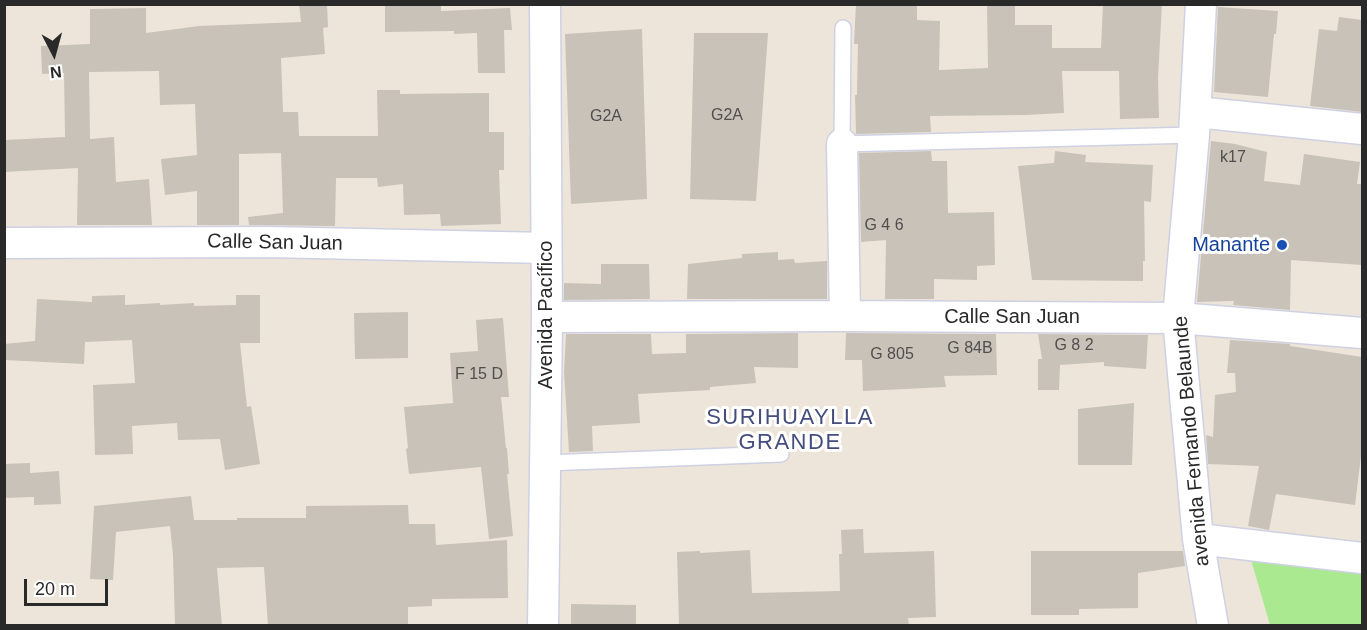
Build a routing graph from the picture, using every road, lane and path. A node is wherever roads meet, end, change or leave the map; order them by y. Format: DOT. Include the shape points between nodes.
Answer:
graph roads {
  1 [pos="545,4"];
  2 [pos="1201,4"];
  3 [pos="843,28"];
  4 [pos="1195,124"];
  5 [pos="1362,129"];
  6 [pos="842,144"];
  7 [pos="4,243"];
  8 [pos="546,248"];
  9 [pos="845,316"];
  10 [pos="546,317"];
  11 [pos="1178,318"];
  12 [pos="1362,333"];
  13 [pos="781,454"];
  14 [pos="545,463"];
  15 [pos="1198,539"];
  16 [pos="1362,558"];
  17 [pos="543,626"];
  18 [pos="1213,626"];
  1 -- 8 [label="street, Avenida Pacífico"];
  2 -- 4 [label="street, avenida Fernando Belaunde"];
  3 -- 6 [label="lane"];
  4 -- 5 [label="street"];
  4 -- 6 [label="lane"];
  4 -- 11 [label="street, avenida Fernando Belaunde"];
  6 -- 9 [label="street"];
  7 -- 8 [label="street, Calle San Juan" via="268,242"];
  8 -- 10 [label="street, Avenida Pacífico"];
  9 -- 10 [label="street, Calle San Juan"];
  9 -- 11 [label="street, Calle San Juan"];
  10 -- 14 [label="street, Avenida Pacífico"];
  11 -- 12 [label="street, Calle San Juan"];
  11 -- 15 [label="street, avenida Fernando Belaunde"];
  13 -- 14 [label="lane"];
  14 -- 17 [label="street, Avenida Pacífico"];
  15 -- 16 [label="street"];
  15 -- 18 [label="street, avenida Fernando Belaunde"];
}
